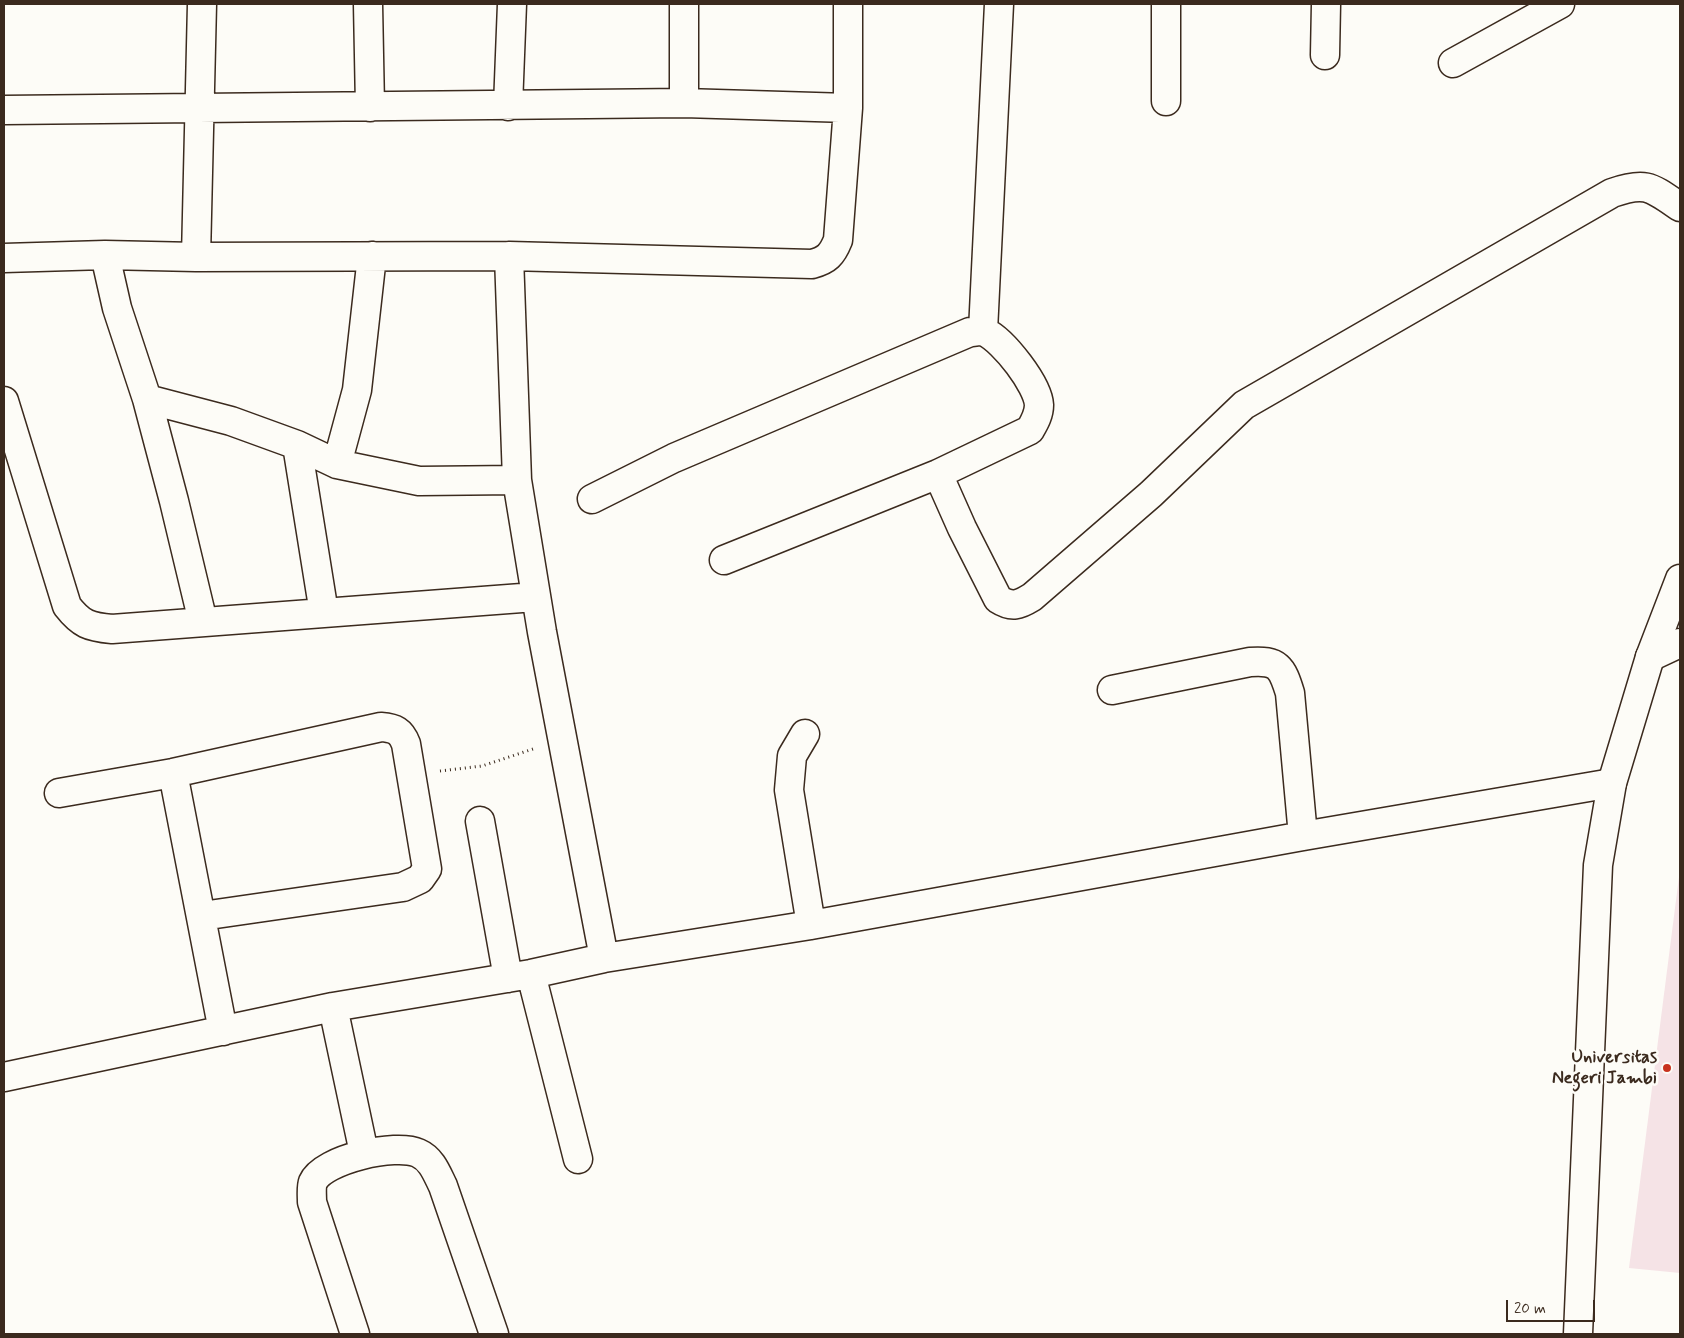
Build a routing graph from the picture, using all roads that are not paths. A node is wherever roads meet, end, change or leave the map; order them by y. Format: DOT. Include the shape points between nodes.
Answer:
graph roads {
  1 [pos="202,4"];
  2 [pos="368,4"];
  3 [pos="512,4"];
  4 [pos="684,4"];
  5 [pos="848,4"];
  6 [pos="999,4"];
  7 [pos="1166,4"];
  8 [pos="1326,4"];
  9 [pos="1560,4"];
  10 [pos="1325,55"];
  11 [pos="1453,63"];
  12 [pos="1166,101"];
  13 [pos="684,103"];
  14 [pos="200,106"];
  15 [pos="508,106"];
  16 [pos="370,107"];
  17 [pos="848,108"];
  18 [pos="4,110"];
  19 [pos="1680,207"];
  20 [pos="105,255"];
  21 [pos="372,256"];
  22 [pos="509,256"];
  23 [pos="196,257"];
  24 [pos="4,258"];
  25 [pos="983,331"];
  26 [pos="147,399"];
  27 [pos="4,401"];
  28 [pos="297,445"];
  29 [pos="337,464"];
  30 [pos="938,474"];
  31 [pos="517,480"];
  32 [pos="592,499"];
  33 [pos="724,560"];
  34 [pos="1680,579"];
  35 [pos="535,597"];
  36 [pos="324,613"];
  37 [pos="203,622"];
  38 [pos="1680,643"];
  39 [pos="1650,657"];
  40 [pos="1112,690"];
  41 [pos="805,734"];
  42 [pos="173,773"];
  43 [pos="1612,783"];
  44 [pos="59,793"];
  45 [pos="480,821"];
  46 [pos="1304,836"];
  47 [pos="202,916"];
  48 [pos="811,925"];
  49 [pos="604,958"];
  50 [pos="519,976"];
  51 [pos="333,1007"];
  52 [pos="223,1031"];
  53 [pos="4,1077"];
  54 [pos="364,1153"];
  55 [pos="578,1159"];
  56 [pos="355,1334"];
  57 [pos="494,1334"];
  58 [pos="1578,1334"];
  1 -- 14 [label="main road"];
  2 -- 16 [label="main road"];
  3 -- 15 [label="main road"];
  4 -- 13 [label="main road"];
  5 -- 17 [label="main road"];
  6 -- 25 [label="main road"];
  7 -- 12 [label="main road"];
  8 -- 10 [label="main road"];
  9 -- 11 [label="main road"];
  13 -- 15 [label="main road"];
  13 -- 17 [label="main road"];
  14 -- 16 [label="main road"];
  14 -- 18 [label="main road"];
  14 -- 23 [label="main road"];
  15 -- 16 [label="main road"];
  17 -- 22 [label="main road" via="838,240 833,253 823,261 812,264"];
  19 -- 30 [label="main road" via="1651,189 1639,186 1612,193 1244,404 1151,494 1020,605 1008,606 998,600"];
  20 -- 23 [label="main road"];
  20 -- 24 [label="main road"];
  20 -- 26 [label="main road" via="117,308"];
  21 -- 22 [label="main road"];
  21 -- 23 [label="main road"];
  21 -- 29 [label="main road" via="357,390"];
  22 -- 31 [label="main road"];
  25 -- 30 [label="main road" via="993,337 1022,368 1036,394 1037,418 1030,430"];
  25 -- 32 [label="main road" via="970,332 682,454"];
  26 -- 28 [label="main road" via="231,421"];
  26 -- 37 [label="main road"];
  27 -- 37 [label="main road" via="66,606 77,619 92,627 112,629"];
  28 -- 29 [label="main road"];
  28 -- 36 [label="main road"];
  29 -- 31 [label="main road" via="419,481"];
  30 -- 33 [label="main road"];
  31 -- 35 [label="main road"];
  34 -- 39 [label="main road"];
  35 -- 36 [label="main road"];
  35 -- 49 [label="main road"];
  36 -- 37 [label="main road"];
  38 -- 39 [label="main road"];
  39 -- 43 [label="main road"];
  40 -- 46 [label="main road" via="1250,662 1276,664 1284,674 1290,693"];
  41 -- 48 [label="main road" via="792,756 789,790"];
  42 -- 44 [label="main road"];
  42 -- 47 [label="main road"];
  42 -- 47 [label="main road" via="381,726 393,728 402,735 411,773 427,869 420,879 403,887"];
  43 -- 46 [label="main road"];
  43 -- 58 [label="main road" via="1598,865"];
  45 -- 50 [label="main road"];
  46 -- 48 [label="main road"];
  47 -- 52 [label="main road"];
  48 -- 49 [label="main road"];
  49 -- 50 [label="main road"];
  50 -- 51 [label="main road"];
  50 -- 55 [label="main road"];
  51 -- 52 [label="main road"];
  51 -- 54 [label="main road"];
  52 -- 53 [label="main road"];
  54 -- 56 [label="main road" via="324,1170 312,1183 312,1202"];
  54 -- 57 [label="main road" via="404,1149 420,1154 433,1165"];
}
